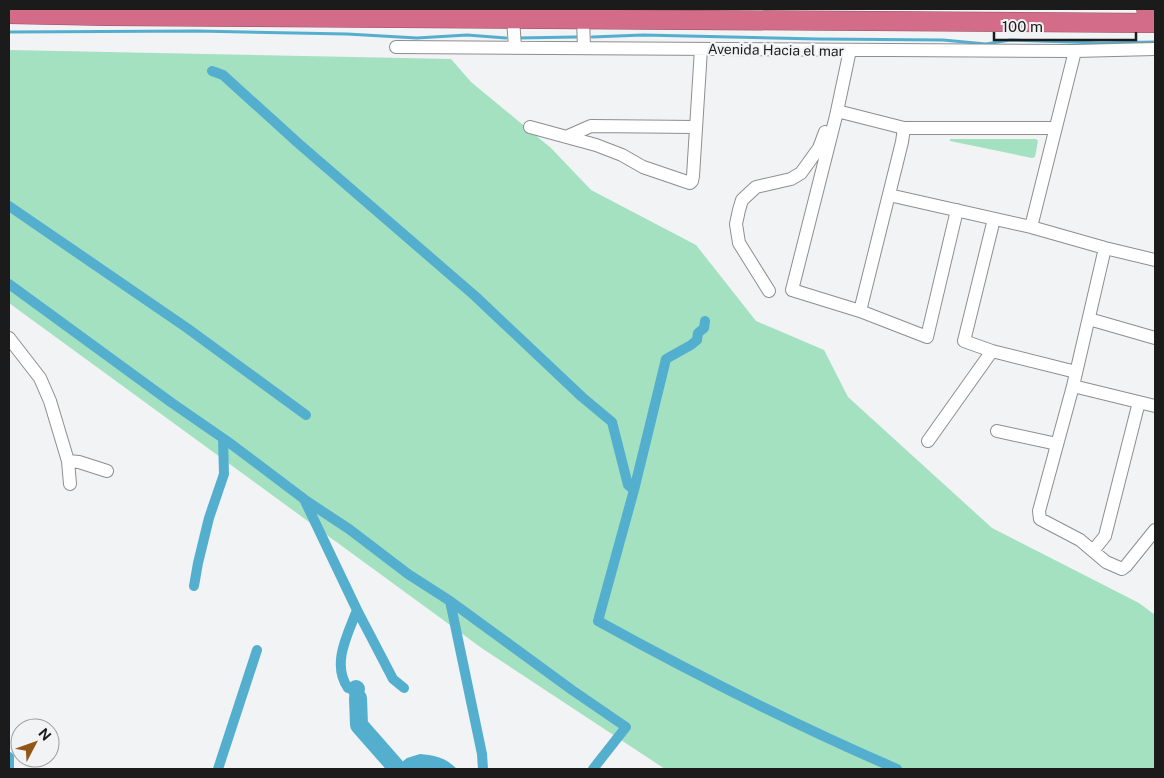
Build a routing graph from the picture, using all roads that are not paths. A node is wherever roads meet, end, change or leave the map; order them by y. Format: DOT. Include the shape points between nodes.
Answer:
graph roads {
  1 [pos="1146,9"];
  2 [pos="1155,9"];
  3 [pos="9,14"];
  4 [pos="1105,16"];
  5 [pos="513,18"];
  6 [pos="583,18"];
  7 [pos="1155,23"];
  8 [pos="396,47"];
  9 [pos="515,48"];
  10 [pos="584,48"];
  11 [pos="701,49"];
  12 [pos="1155,49"];
  13 [pos="850,50"];
  14 [pos="1075,51"];
  15 [pos="837,113"];
  16 [pos="696,126"];
  17 [pos="530,127"];
  18 [pos="904,128"];
  19 [pos="1055,128"];
  20 [pos="566,137"];
  21 [pos="889,195"];
  22 [pos="956,210"];
  23 [pos="994,219"];
  24 [pos="1031,227"];
  25 [pos="1105,248"];
  26 [pos="1155,260"];
  27 [pos="769,292"];
  28 [pos="860,311"];
  29 [pos="1089,319"];
  30 [pos="9,338"];
  31 [pos="1155,338"];
  32 [pos="992,351"];
  33 [pos="1076,372"];
  34 [pos="1073,386"];
  35 [pos="1139,402"];
  36 [pos="1155,406"];
  37 [pos="997,431"];
  38 [pos="928,442"];
  39 [pos="1057,444"];
  40 [pos="68,461"];
  41 [pos="106,471"];
  42 [pos="70,484"];
  43 [pos="1155,530"];
  44 [pos="1093,551"];
  1 -- 2 [label="highway"];
  3 -- 5 [label="highway"];
  4 -- 6 [label="highway"];
  4 -- 7 [label="highway"];
  5 -- 6 [label="highway"];
  5 -- 9 [label="street"];
  6 -- 10 [label="street"];
  8 -- 9 [label="street, Avenida Hacia el mar"];
  9 -- 10 [label="street, Avenida Hacia el mar"];
  10 -- 11 [label="street, Avenida Hacia el mar"];
  11 -- 13 [label="street, Avenida Hacia el mar"];
  11 -- 16 [label="street"];
  12 -- 14 [label="street, Avenida Hacia el mar"];
  13 -- 14 [label="street, Avenida Hacia el mar"];
  13 -- 15 [label="street"];
  14 -- 19 [label="street"];
  15 -- 18 [label="street"];
  15 -- 27 [label="street" via="830,118 819,148 801,173 791,179 756,187 742,200 736,224 739,243"];
  15 -- 28 [label="street" via="792,290"];
  16 -- 20 [label="street" via="591,126"];
  16 -- 20 [label="street" via="690,183 643,167 596,145"];
  17 -- 20 [label="street"];
  18 -- 19 [label="street"];
  18 -- 21 [label="street"];
  19 -- 24 [label="street"];
  21 -- 22 [label="street"];
  21 -- 28 [label="street"];
  22 -- 23 [label="street"];
  22 -- 28 [label="street" via="926,337"];
  23 -- 24 [label="street"];
  23 -- 32 [label="street" via="964,341"];
  24 -- 25 [label="street"];
  25 -- 26 [label="street"];
  25 -- 29 [label="street"];
  29 -- 31 [label="street"];
  29 -- 33 [label="street"];
  30 -- 40 [label="street" via="40,378"];
  32 -- 33 [label="street"];
  32 -- 38 [label="street"];
  33 -- 34 [label="street"];
  34 -- 35 [label="street"];
  34 -- 39 [label="street"];
  35 -- 36 [label="street"];
  35 -- 44 [label="street" via="1105,536"];
  37 -- 39 [label="street"];
  39 -- 44 [label="street" via="1039,512 1040,519 1080,540"];
  40 -- 41 [label="street"];
  40 -- 42 [label="street"];
  43 -- 44 [label="street" via="1122,569"];
}
